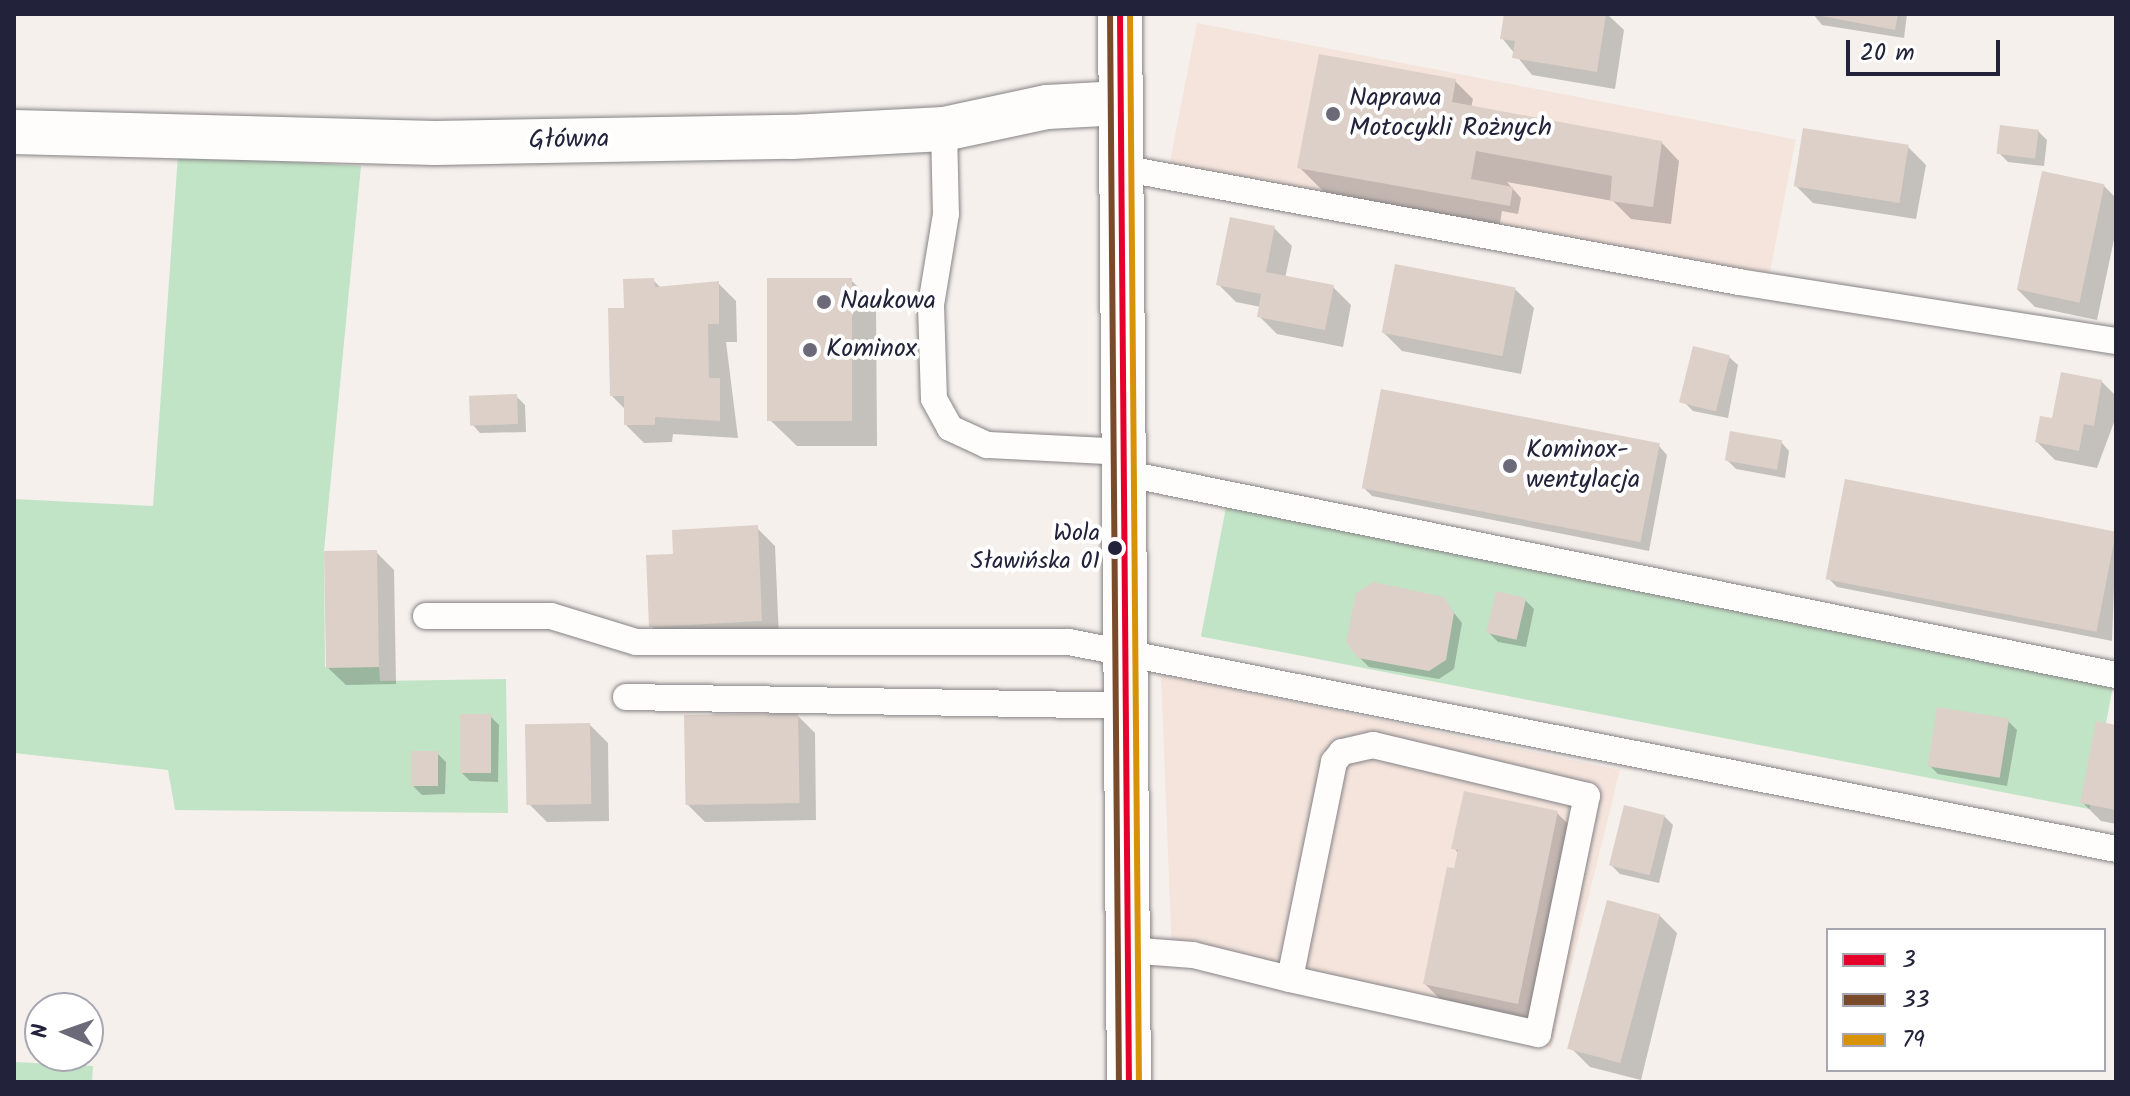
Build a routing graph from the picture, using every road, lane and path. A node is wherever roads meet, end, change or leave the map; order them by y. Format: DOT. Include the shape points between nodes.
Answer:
graph roads {
  1 [pos="1120,14"];
  2 [pos="1121,103"];
  3 [pos="944,129"];
  4 [pos="14,132"];
  5 [pos="1121,168"];
  6 [pos="2116,341"];
  7 [pos="1123,462"];
  8 [pos="426,616"];
  9 [pos="1124,651"];
  10 [pos="2116,675"];
  11 [pos="626,697"];
  12 [pos="1125,706"];
  13 [pos="2116,849"];
  14 [pos="1127,950"];
  15 [pos="1290,979"];
  16 [pos="1129,1082"];
  1 -- 2 [label="street"];
  2 -- 3 [label="street, Główna" via="1047,107"];
  2 -- 5 [label="street"];
  3 -- 4 [label="street, Główna" via="435,143"];
  3 -- 7 [label="lane" via="946,214 931,305 934,399 950,428 987,445"];
  5 -- 6 [label="lane" via="1739,282"];
  5 -- 7 [label="street"];
  7 -- 9 [label="street"];
  7 -- 10 [label="lane"];
  8 -- 9 [label="lane" via="551,616 636,642 1069,642"];
  9 -- 12 [label="street"];
  9 -- 13 [label="lane"];
  11 -- 12 [label="lane"];
  12 -- 14 [label="street"];
  14 -- 15 [label="lane" via="1193,955"];
  14 -- 16 [label="street"];
  15 -- 15 [label="lane" via="1334,762 1342,752 1373,745 1587,796 1538,1034"];
}
